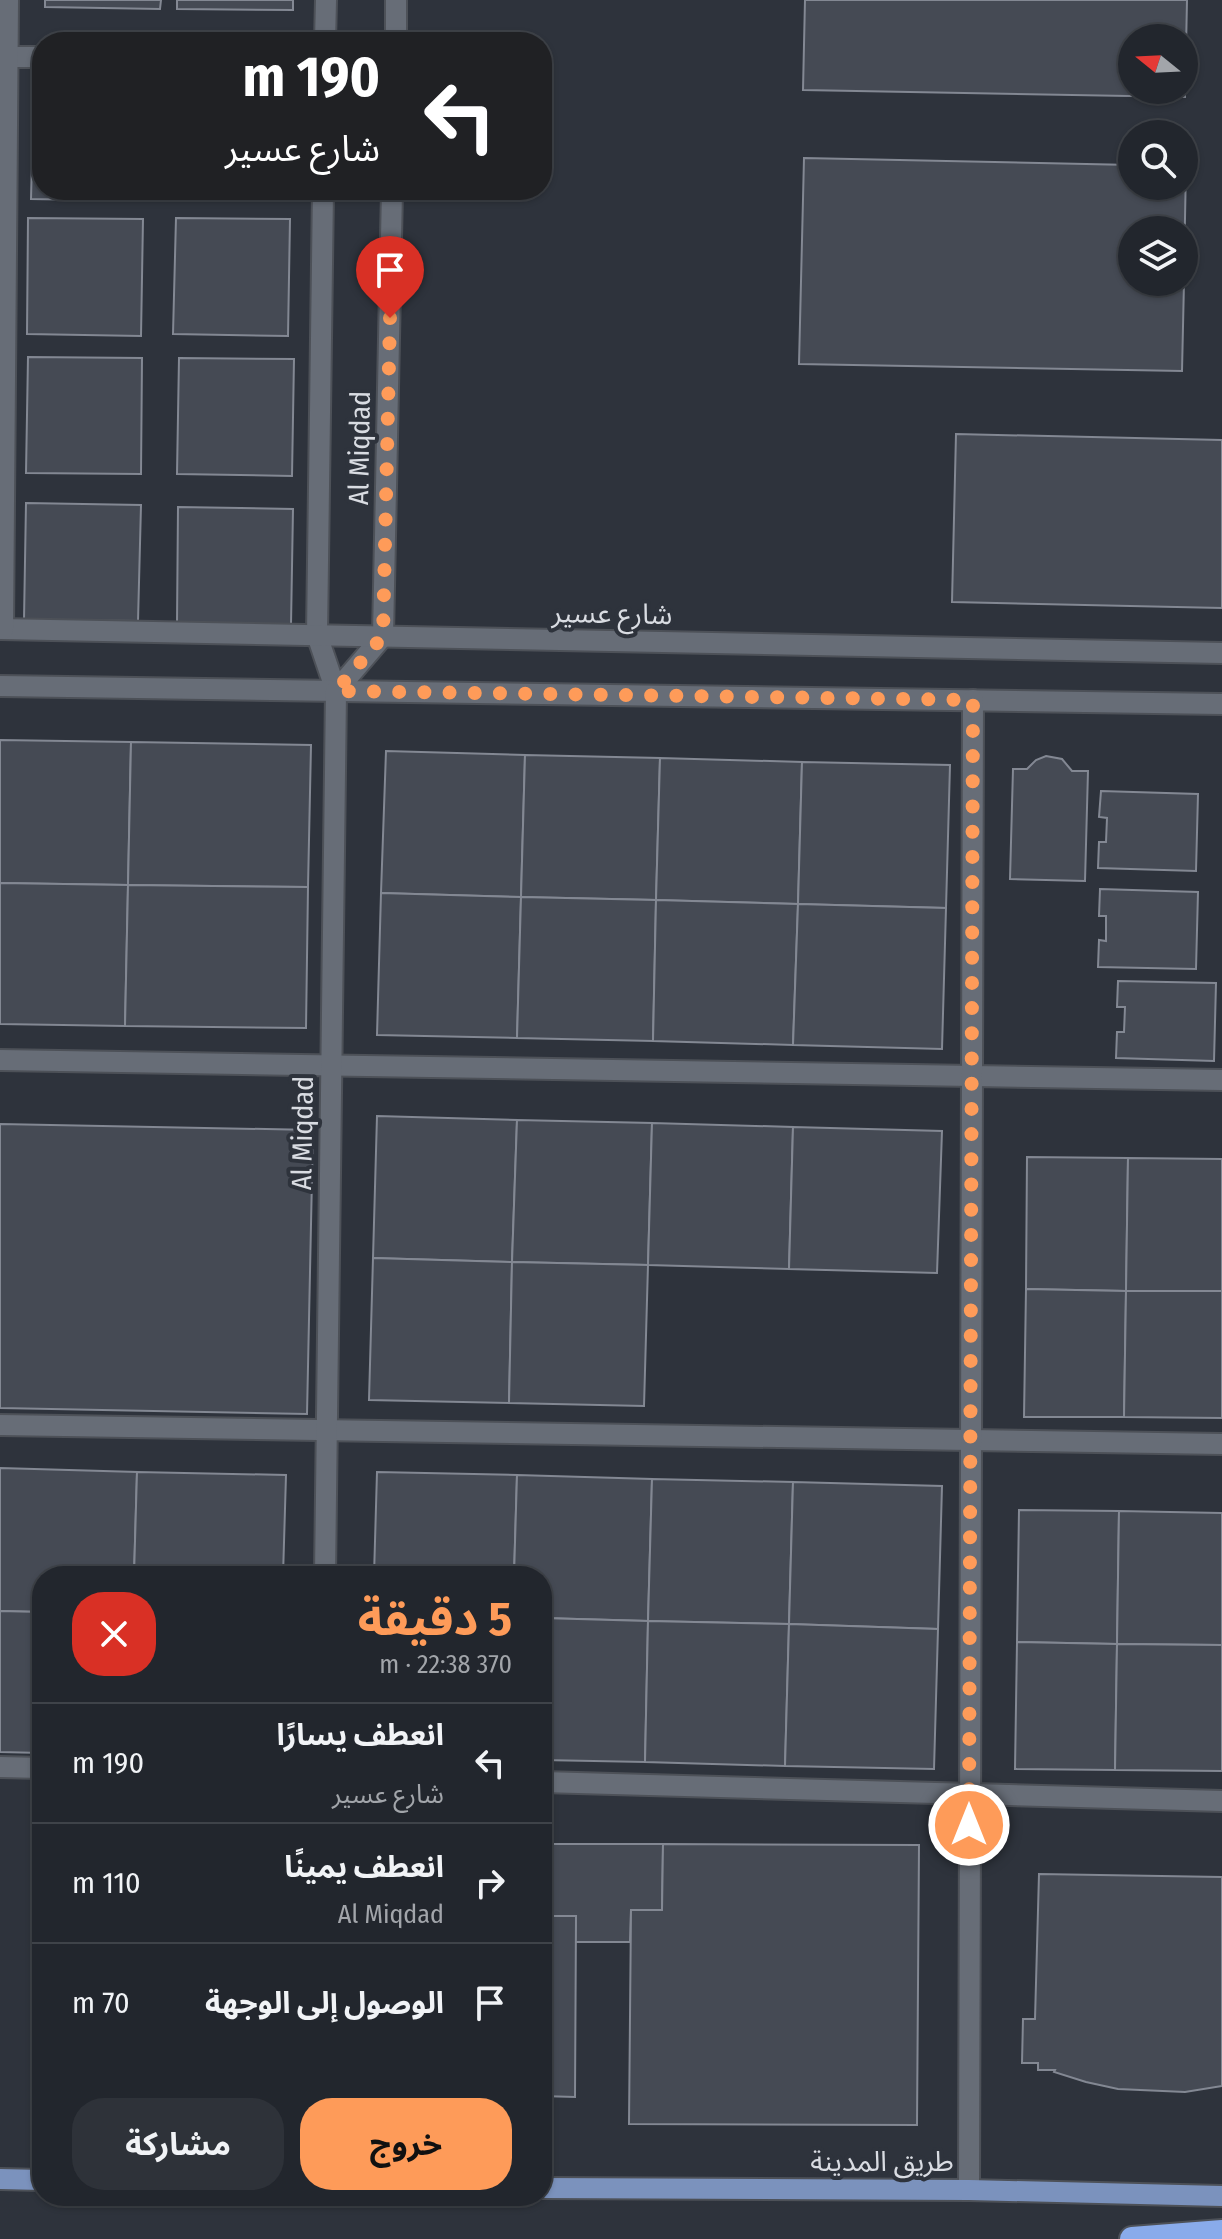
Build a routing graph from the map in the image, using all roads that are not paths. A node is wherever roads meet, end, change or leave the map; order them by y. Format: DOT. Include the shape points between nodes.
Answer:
graph roads {
  1 [pos="8,0"];
  2 [pos="326,0"];
  3 [pos="396,0"];
  4 [pos="325,32"];
  5 [pos="396,32"];
  6 [pos="8,57"];
  7 [pos="32,57"];
  8 [pos="323,200"];
  9 [pos="392,200"];
  10 [pos="3,312"];
  11 [pos="2,629"];
  12 [pos="317,635"];
  13 [pos="383,636"];
  14 [pos="1222,653"];
  15 [pos="0,686"];
  16 [pos="336,691"];
  17 [pos="973,700"];
  18 [pos="1222,704"];
  19 [pos="0,1060"];
  20 [pos="331,1065"];
  21 [pos="972,1076"];
  22 [pos="1222,1080"];
  23 [pos="0,1425"];
  24 [pos="326,1430"];
  25 [pos="971,1440"];
  26 [pos="1222,1444"];
  27 [pos="325,1566"];
  28 [pos="0,1767"];
  29 [pos="32,1768"];
  30 [pos="552,1782"];
  31 [pos="969,1794"];
  32 [pos="1222,1801"];
  33 [pos="0,2179"];
  34 [pos="32,2180"];
  35 [pos="552,2188"];
  36 [pos="969,2190"];
  37 [pos="1222,2196"];
  38 [pos="1222,2232"];
  39 [pos="1132,2239"];
  1 -- 6 [label="street"];
  2 -- 4 [label="street"];
  3 -- 5 [label="street"];
  6 -- 7 [label="street"];
  6 -- 10 [label="street"];
  8 -- 12 [label="street, Al Miqdad"];
  9 -- 13 [label="street, Al Miqdad"];
  10 -- 11 [label="street"];
  11 -- 12 [label="street, شارع عسير"];
  12 -- 13 [label="street, شارع عسير"];
  12 -- 16 [label="street, Al Miqdad"];
  13 -- 14 [label="street, شارع عسير"];
  13 -- 16 [label="street"];
  15 -- 16 [label="street"];
  16 -- 17 [label="street"];
  16 -- 20 [label="street, Al Miqdad"];
  17 -- 18 [label="street"];
  17 -- 21 [label="street"];
  19 -- 20 [label="street"];
  20 -- 21 [label="street"];
  20 -- 24 [label="street, Al Miqdad"];
  21 -- 22 [label="street"];
  21 -- 25 [label="street"];
  23 -- 24 [label="street"];
  24 -- 25 [label="street"];
  24 -- 27 [label="street, Al Miqdad"];
  25 -- 26 [label="street"];
  25 -- 31 [label="street"];
  28 -- 29 [label="street"];
  30 -- 31 [label="street"];
  31 -- 32 [label="street"];
  31 -- 36 [label="street"];
  33 -- 34 [label="main road"];
  35 -- 36 [label="main road, طريق المدينة"];
  36 -- 37 [label="main road, طريق المدينة"];
  38 -- 39 [label="highway"];
}
